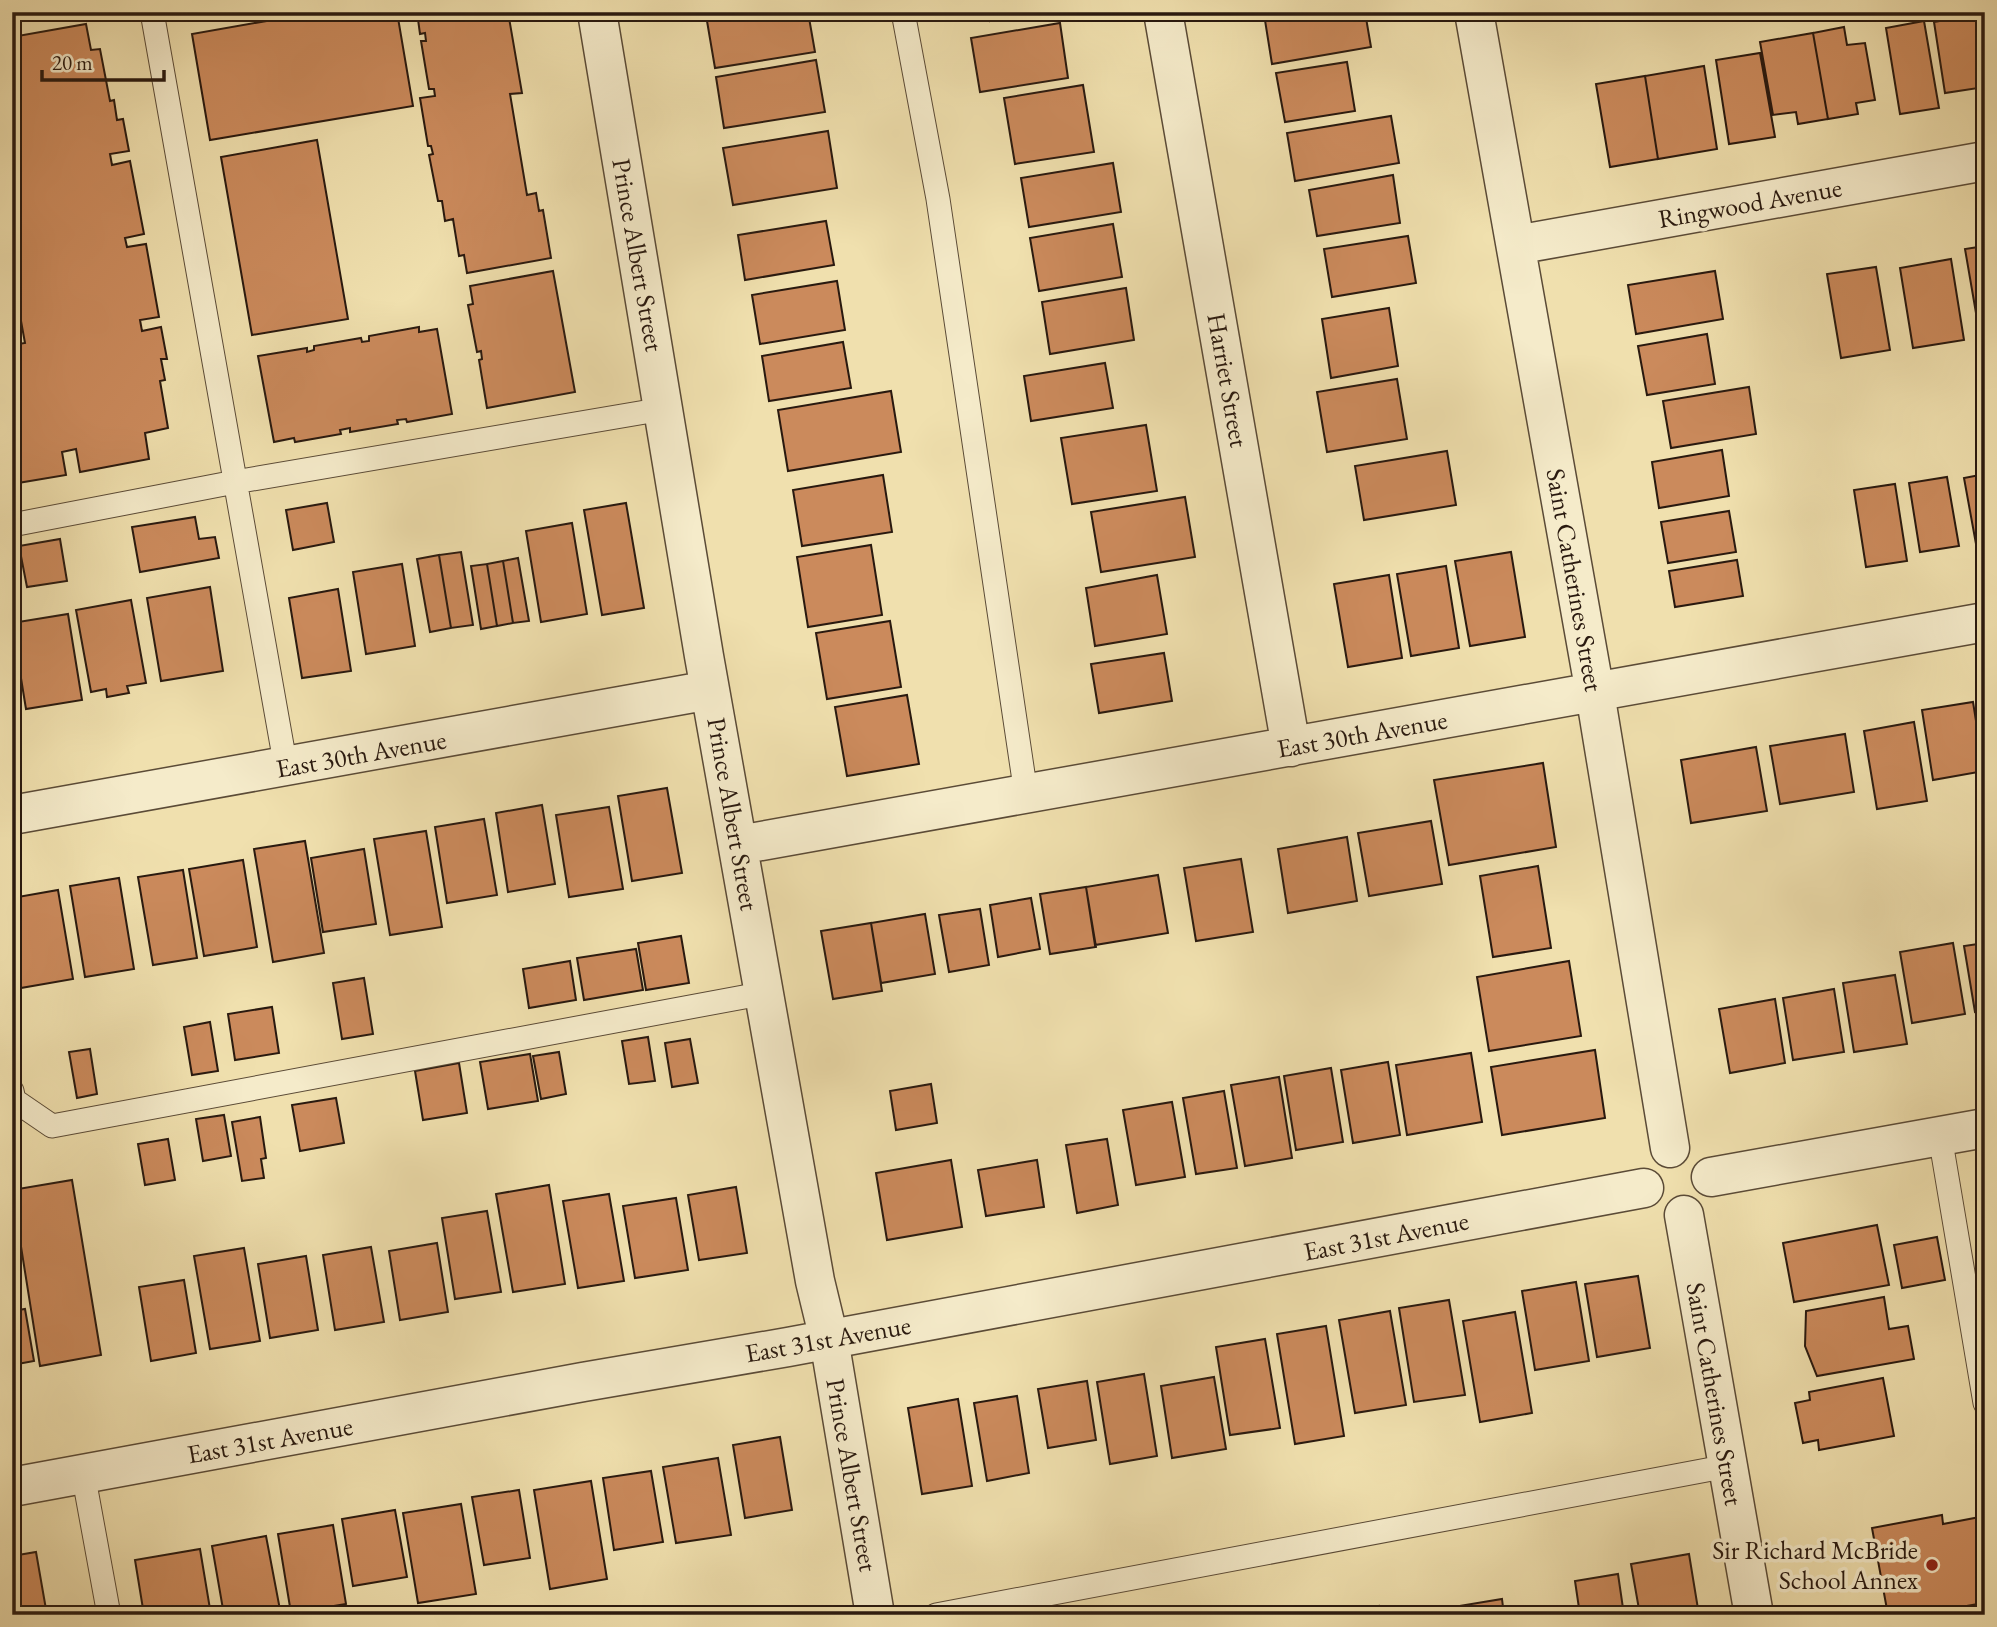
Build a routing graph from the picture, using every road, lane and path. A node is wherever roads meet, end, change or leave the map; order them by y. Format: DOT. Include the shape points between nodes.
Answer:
graph roads {
  1 [pos="152,12"];
  2 [pos="597,12"];
  3 [pos="903,12"];
  4 [pos="1163,12"];
  5 [pos="1474,12"];
  6 [pos="1985,161"];
  7 [pos="1516,245"];
  8 [pos="663,409"];
  9 [pos="235,482"];
  10 [pos="12,525"];
  11 [pos="1985,622"];
  12 [pos="710,690"];
  13 [pos="1595,693"];
  14 [pos="1291,747"];
  15 [pos="286,768"];
  16 [pos="1026,794"];
  17 [pos="12,815"];
  18 [pos="739,845"];
  19 [pos="765,993"];
  20 [pos="12,1090"];
  21 [pos="1985,1128"];
  22 [pos="1940,1136"];
  23 [pos="1670,1148"];
  24 [pos="1711,1177"];
  25 [pos="1644,1188"];
  26 [pos="1684,1215"];
  27 [pos="829,1339"];
  28 [pos="1985,1403"];
  29 [pos="1728,1466"];
  30 [pos="83,1473"];
  31 [pos="12,1487"];
  32 [pos="109,1615"];
  33 [pos="875,1615"];
  34 [pos="936,1615"];
  35 [pos="1754,1615"];
  1 -- 9 [label="lane"];
  2 -- 8 [label="street, Prince Albert Street"];
  3 -- 16 [label="lane" via="938,199"];
  4 -- 14 [label="street, Harriet Street"];
  5 -- 7 [label="street, Saint Catherines Street"];
  6 -- 7 [label="street, Ringwood Avenue"];
  7 -- 13 [label="street, Saint Catherines Street"];
  8 -- 9 [label="lane"];
  8 -- 12 [label="street, Prince Albert Street"];
  9 -- 10 [label="lane"];
  9 -- 15 [label="lane"];
  11 -- 13 [label="street, East 30th Avenue"];
  12 -- 15 [label="street, East 30th Avenue"];
  12 -- 18 [label="street, Prince Albert Street"];
  13 -- 14 [label="street, East 30th Avenue"];
  13 -- 23 [label="street, Saint Catherines Street"];
  14 -- 16 [label="street, East 30th Avenue"];
  15 -- 17 [label="street, East 30th Avenue"];
  16 -- 18 [label="street, East 30th Avenue"];
  18 -- 19 [label="street, Prince Albert Street"];
  19 -- 20 [label="lane" via="52,1126 14,1100"];
  19 -- 27 [label="street, Prince Albert Street"];
  21 -- 22 [label="street"];
  22 -- 24 [label="street"];
  22 -- 28 [label="lane"];
  23 -- 24 [label="street" via="1701,1157"];
  23 -- 25 [label="street" via="1651,1158"];
  24 -- 26 [label="street" via="1702,1206"];
  25 -- 26 [label="street" via="1647,1199 1663,1213"];
  25 -- 27 [label="street, East 31st Avenue"];
  26 -- 29 [label="street, Saint Catherines Street"];
  27 -- 30 [label="street, East 31st Avenue"];
  27 -- 33 [label="street, Prince Albert Street"];
  29 -- 34 [label="lane"];
  29 -- 35 [label="street, Saint Catherines Street"];
  30 -- 31 [label="street, East 31st Avenue"];
  30 -- 32 [label="lane"];
}
